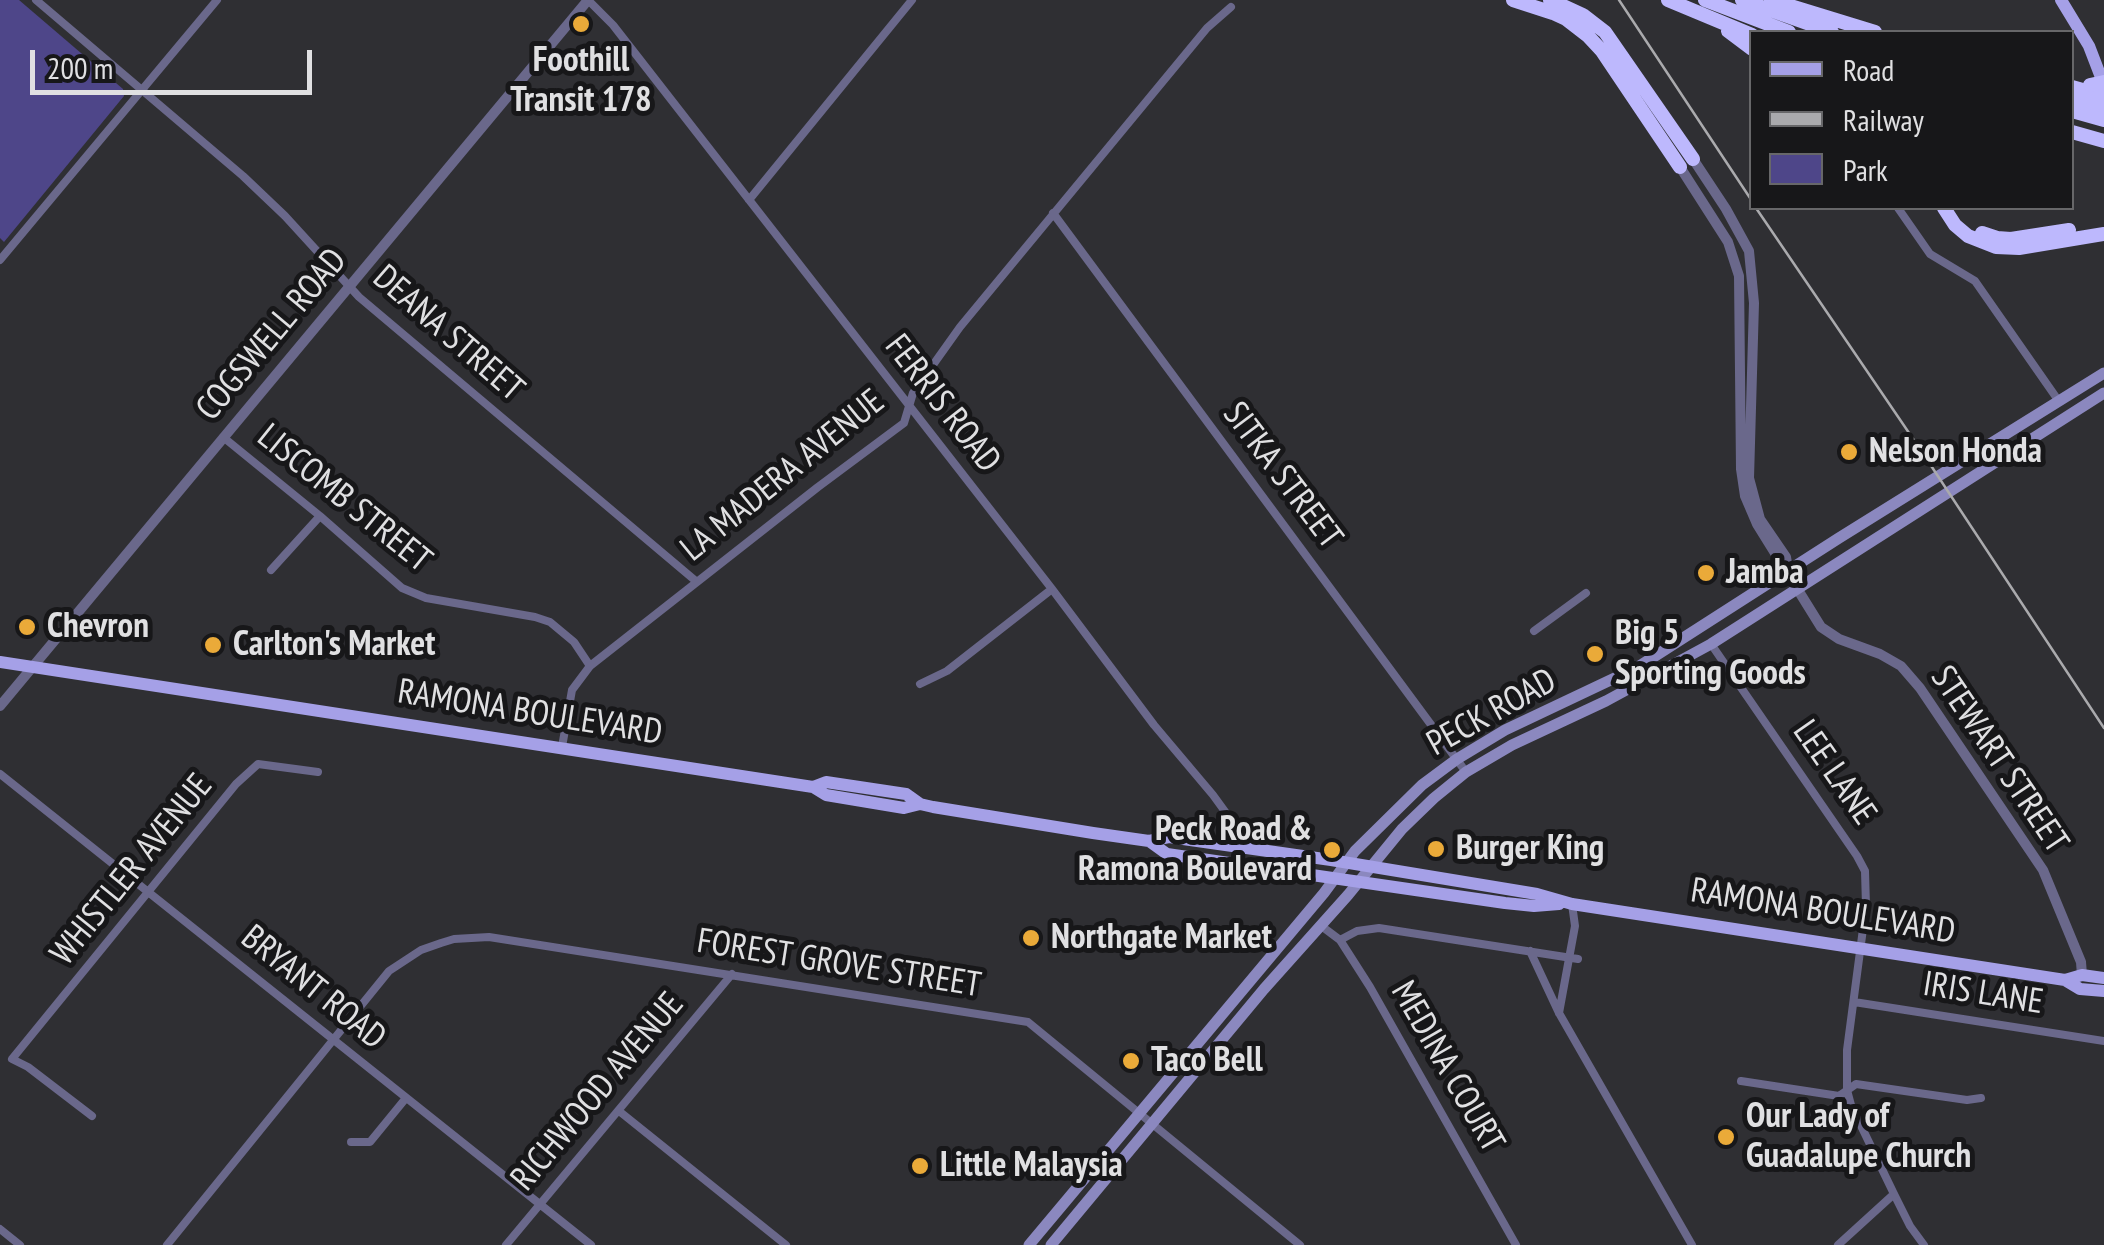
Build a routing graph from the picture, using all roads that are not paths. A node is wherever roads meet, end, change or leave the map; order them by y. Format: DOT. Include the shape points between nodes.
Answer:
graph roads {
  1 [pos="36,0"];
  2 [pos="218,0"];
  3 [pos="588,0"];
  4 [pos="912,0"];
  5 [pos="1513,0"];
  6 [pos="1550,0"];
  7 [pos="1668,0"];
  8 [pos="1705,0"];
  9 [pos="1742,0"];
  10 [pos="1771,0"];
  11 [pos="2061,0"];
  12 [pos="1231,7"];
  13 [pos="1716,22"];
  14 [pos="1785,30"];
  15 [pos="1826,30"];
  16 [pos="1868,30"];
  17 [pos="1749,34"];
  18 [pos="1749,46"];
  19 [pos="2090,46"];
  20 [pos="2104,60"];
  21 [pos="141,89"];
  22 [pos="2090,89"];
  23 [pos="2104,108"];
  24 [pos="2074,112"];
  25 [pos="2104,120"];
  26 [pos="2074,134"];
  27 [pos="2101,140"];
  28 [pos="1686,163"];
  29 [pos="748,200"];
  30 [pos="1899,210"];
  31 [pos="1946,210"];
  32 [pos="1955,210"];
  33 [pos="1054,213"];
  34 [pos="2104,225"];
  35 [pos="2104,234"];
  36 [pos="0,260"];
  37 [pos="348,285"];
  38 [pos="2104,372"];
  39 [pos="2104,393"];
  40 [pos="2058,400"];
  41 [pos="910,407"];
  42 [pos="223,437"];
  43 [pos="320,516"];
  44 [pos="271,570"];
  45 [pos="1788,570"];
  46 [pos="697,582"];
  47 [pos="1052,589"];
  48 [pos="1799,589"];
  49 [pos="1586,593"];
  50 [pos="1534,632"];
  51 [pos="1712,644"];
  52 [pos="0,662"];
  53 [pos="590,666"];
  54 [pos="32,667"];
  55 [pos="920,684"];
  56 [pos="0,706"];
  57 [pos="562,747"];
  58 [pos="1457,758"];
  59 [pos="318,772"];
  60 [pos="1466,772"];
  61 [pos="0,774"];
  62 [pos="1149,841"];
  63 [pos="1245,846"];
  64 [pos="1346,862"];
  65 [pos="1371,866"];
  66 [pos="1335,879"];
  67 [pos="1358,882"];
  68 [pos="149,892"];
  69 [pos="1572,904"];
  70 [pos="1320,925"];
  71 [pos="1340,940"];
  72 [pos="1862,948"];
  73 [pos="1530,952"];
  74 [pos="1574,958"];
  75 [pos="732,974"];
  76 [pos="2082,975"];
  77 [pos="2104,978"];
  78 [pos="2065,980"];
  79 [pos="1244,988"];
  80 [pos="2104,992"];
  81 [pos="1256,999"];
  82 [pos="1854,1002"];
  83 [pos="1559,1013"];
  84 [pos="332,1040"];
  85 [pos="2104,1040"];
  86 [pos="1740,1081"];
  87 [pos="1847,1090"];
  88 [pos="406,1098"];
  89 [pos="1981,1098"];
  90 [pos="619,1111"];
  91 [pos="1141,1112"];
  92 [pos="92,1116"];
  93 [pos="1153,1123"];
  94 [pos="352,1142"];
  95 [pos="1894,1194"];
  96 [pos="540,1204"];
  97 [pos="0,1228"];
  98 [pos="20,1245"];
  99 [pos="167,1245"];
  100 [pos="506,1245"];
  101 [pos="590,1245"];
  102 [pos="786,1245"];
  103 [pos="1029,1245"];
  104 [pos="1051,1245"];
  105 [pos="1300,1245"];
  106 [pos="1516,1245"];
  107 [pos="1692,1245"];
  108 [pos="1838,1245"];
  109 [pos="1924,1245"];
  1 -- 21 [label="street, DEANA STREET"];
  2 -- 21 [label="street"];
  3 -- 29 [label="street, FERRIS ROAD"];
  3 -- 37 [label="street, COGSWELL ROAD"];
  4 -- 29 [label="street"];
  5 -- 28 [label="highway" via="1554,13 1588,36"];
  6 -- 28 [label="highway" via="1605,32"];
  7 -- 13 [label="highway"];
  8 -- 14 [label="highway"];
  9 -- 15 [label="highway"];
  10 -- 16 [label="highway"];
  11 -- 19 [label="main road"];
  12 -- 33 [label="street, LA MADERA AVENUE"];
  13 -- 17 [label="highway"];
  13 -- 18 [label="highway"];
  19 -- 20 [label="main road"];
  19 -- 22 [label="main road"];
  21 -- 36 [label="street"];
  21 -- 37 [label="street, DEANA STREET" via="243,176"];
  22 -- 23 [label="highway"];
  24 -- 25 [label="highway"];
  26 -- 27 [label="highway"];
  28 -- 45 [label="street, STEWART STREET" via="1726,209 1748,251 1754,304 1749,478 1760,518"];
  29 -- 41 [label="street, FERRIS ROAD"];
  30 -- 40 [label="street" via="1930,254 1975,281"];
  31 -- 35 [label="highway" via="1968,236 1996,248"];
  32 -- 34 [label="highway" via="1974,230 1997,238"];
  33 -- 41 [label="street, LA MADERA AVENUE" via="960,327 912,393"];
  33 -- 58 [label="street, SITKA STREET"];
  37 -- 42 [label="street, COGSWELL ROAD"];
  37 -- 46 [label="street, DEANA STREET"];
  38 -- 40 [label="main road, PECK ROAD"];
  39 -- 48 [label="main road, PECK ROAD"];
  40 -- 45 [label="main road, PECK ROAD"];
  41 -- 46 [label="street, LA MADERA AVENUE" via="904,423"];
  41 -- 47 [label="street, FERRIS ROAD"];
  42 -- 43 [label="street, LISCOMB STREET"];
  42 -- 54 [label="street, COGSWELL ROAD"];
  43 -- 44 [label="street"];
  43 -- 53 [label="street, LISCOMB STREET" via="402,588 550,622"];
  45 -- 48 [label="street, STEWART STREET"];
  45 -- 58 [label="main road, PECK ROAD" via="1638,667"];
  46 -- 53 [label="street, LA MADERA AVENUE"];
  47 -- 55 [label="street" via="947,671"];
  47 -- 63 [label="street, FERRIS ROAD"];
  48 -- 51 [label="main road, PECK ROAD"];
  48 -- 76 [label="street, STEWART STREET" via="1822,626 1900,666 1920,688 2043,870"];
  49 -- 50 [label="street"];
  51 -- 60 [label="main road, PECK ROAD"];
  51 -- 72 [label="street, LEE LANE" via="1865,871"];
  52 -- 54 [label="main road, RAMONA BOULEVARD"];
  53 -- 57 [label="street, LA MADERA AVENUE" via="572,690"];
  54 -- 56 [label="street, COGSWELL ROAD"];
  54 -- 57 [label="main road, RAMONA BOULEVARD"];
  57 -- 62 [label="main road, RAMONA BOULEVARD" via="904,808 920,804"];
  58 -- 60 [label="street, SITKA STREET"];
  58 -- 64 [label="main road, PECK ROAD"];
  59 -- 68 [label="street, WHISTLER AVENUE" via="258,764"];
  60 -- 65 [label="main road, PECK ROAD" via="1402,828"];
  61 -- 68 [label="street, BRYANT ROAD"];
  62 -- 63 [label="main road, RAMONA BOULEVARD"];
  62 -- 66 [label="main road, RAMONA BOULEVARD" via="1168,854"];
  63 -- 64 [label="main road, RAMONA BOULEVARD"];
  64 -- 65 [label="main road, RAMONA BOULEVARD"];
  64 -- 66 [label="main road, PECK ROAD"];
  65 -- 67 [label="main road, PECK ROAD"];
  65 -- 69 [label="main road, RAMONA BOULEVARD"];
  66 -- 67 [label="main road, RAMONA BOULEVARD"];
  66 -- 79 [label="main road, PECK ROAD"];
  67 -- 69 [label="main road, RAMONA BOULEVARD" via="1534,906"];
  67 -- 70 [label="main road, PECK ROAD"];
  68 -- 84 [label="street, BRYANT ROAD"];
  68 -- 92 [label="street, WHISTLER AVENUE" via="12,1060"];
  69 -- 72 [label="main road, RAMONA BOULEVARD"];
  69 -- 74 [label="street"];
  70 -- 71 [label="street, MEDINA COURT"];
  70 -- 81 [label="main road, PECK ROAD"];
  71 -- 73 [label="street" via="1379,928"];
  71 -- 106 [label="street, MEDINA COURT"];
  72 -- 78 [label="main road, RAMONA BOULEVARD"];
  72 -- 82 [label="street, LEE LANE"];
  73 -- 74 [label="street"];
  73 -- 83 [label="street"];
  74 -- 83 [label="street"];
  75 -- 84 [label="street, FOREST GROVE STREET" via="489,937 454,939 389,970"];
  75 -- 90 [label="street, RICHWOOD AVENUE"];
  75 -- 91 [label="street, FOREST GROVE STREET" via="1028,1022"];
  76 -- 77 [label="main road, RAMONA BOULEVARD"];
  76 -- 78 [label="main road, RAMONA BOULEVARD"];
  78 -- 80 [label="main road, RAMONA BOULEVARD"];
  79 -- 81 [label="main road"];
  79 -- 91 [label="main road, PECK ROAD"];
  81 -- 93 [label="main road, PECK ROAD"];
  82 -- 85 [label="street, IRIS LANE"];
  82 -- 87 [label="street, LEE LANE"];
  83 -- 107 [label="street"];
  84 -- 88 [label="street, BRYANT ROAD"];
  84 -- 99 [label="street"];
  86 -- 87 [label="street" via="1839,1096"];
  87 -- 89 [label="street" via="1856,1084"];
  87 -- 95 [label="street"];
  88 -- 94 [label="street" via="370,1142"];
  88 -- 96 [label="street, BRYANT ROAD"];
  90 -- 96 [label="street, RICHWOOD AVENUE"];
  90 -- 102 [label="street"];
  91 -- 93 [label="street, FOREST GROVE STREET"];
  91 -- 103 [label="main road, PECK ROAD"];
  93 -- 104 [label="main road, PECK ROAD"];
  93 -- 105 [label="street, FOREST GROVE STREET"];
  95 -- 108 [label="street"];
  95 -- 109 [label="street"];
  96 -- 100 [label="street, RICHWOOD AVENUE"];
  96 -- 101 [label="street, BRYANT ROAD"];
  97 -- 98 [label="street"];
}
